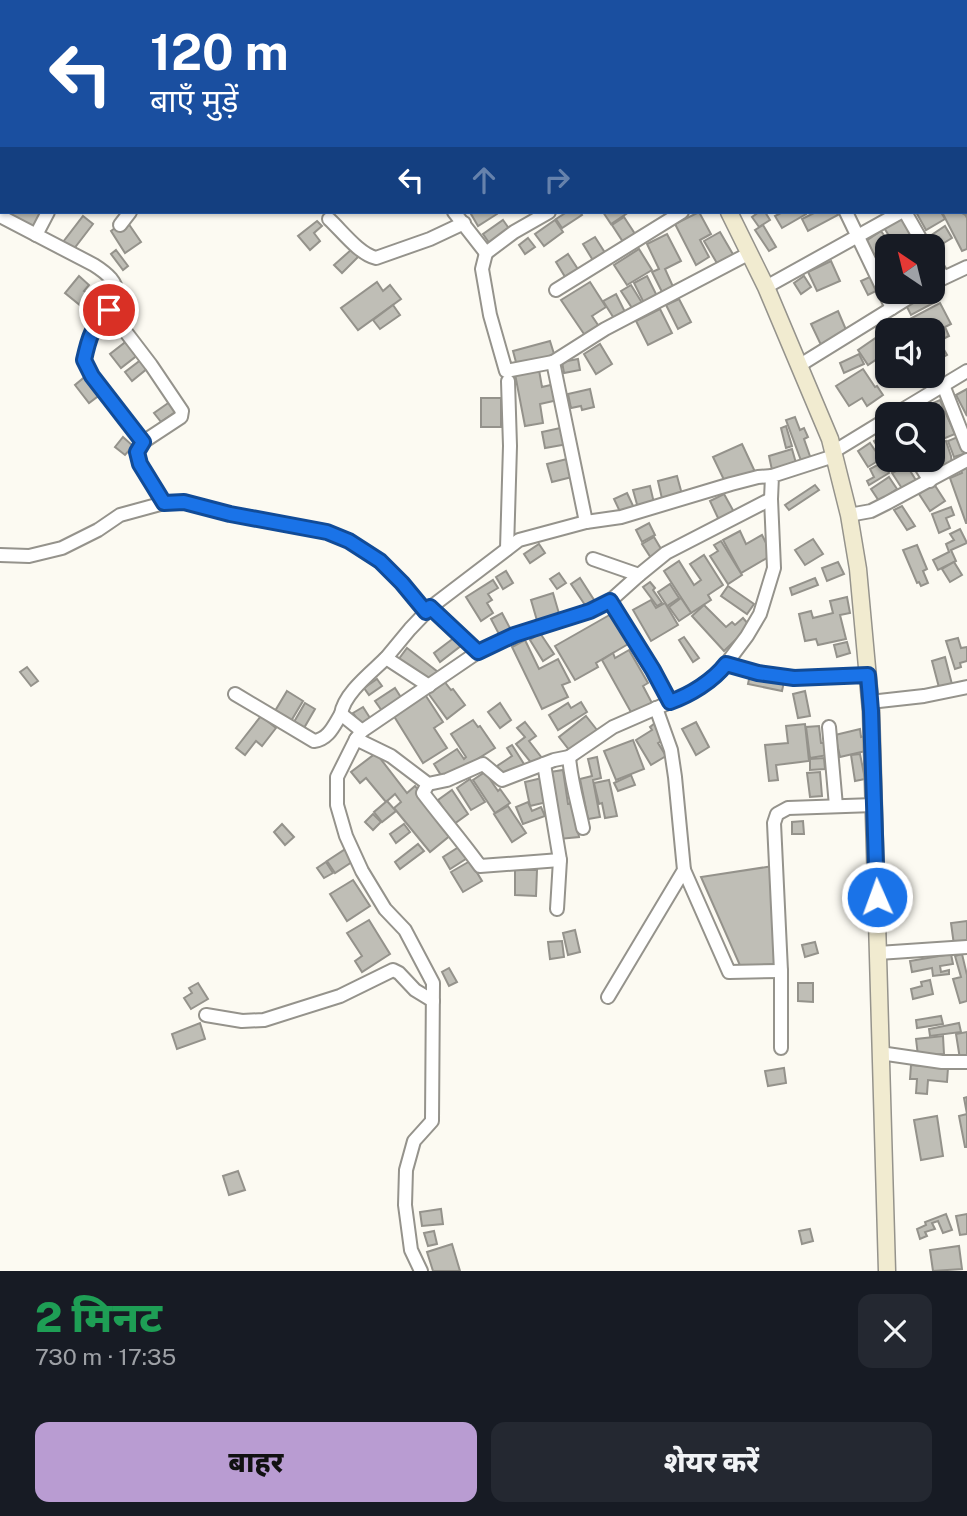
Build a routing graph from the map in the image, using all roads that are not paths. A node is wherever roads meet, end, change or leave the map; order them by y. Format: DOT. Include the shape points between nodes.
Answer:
graph roads {
  1 [pos="47,214"];
  2 [pos="128,214"];
  3 [pos="456,214"];
  4 [pos="540,214"];
  5 [pos="679,214"];
  6 [pos="730,214"];
  7 [pos="847,214"];
  8 [pos="899,214"];
  9 [pos="904,214"];
  10 [pos="0,216"];
  11 [pos="329,219"];
  12 [pos="464,223"];
  13 [pos="120,225"];
  14 [pos="917,234"];
  15 [pos="36,235"];
  16 [pos="857,235"];
  17 [pos="486,253"];
  18 [pos="750,253"];
  19 [pos="967,267"];
  20 [pos="945,277"];
  21 [pos="766,287"];
  22 [pos="556,290"];
  23 [pos="898,304"];
  24 [pos="892,308"];
  25 [pos="109,310"];
  26 [pos="553,362"];
  27 [pos="800,365"];
  28 [pos="967,371"];
  29 [pos="508,381"];
  30 [pos="945,384"];
  31 [pos="938,388"];
  32 [pos="944,388"];
  33 [pos="915,402"];
  34 [pos="875,427"];
  35 [pos="143,442"];
  36 [pos="967,446"];
  37 [pos="834,454"];
  38 [pos="967,460"];
  39 [pos="924,472"];
  40 [pos="772,476"];
  41 [pos="930,481"];
  42 [pos="771,499"];
  43 [pos="164,503"];
  44 [pos="849,515"];
  45 [pos="586,522"];
  46 [pos="507,549"];
  47 [pos="0,555"];
  48 [pos="593,559"];
  49 [pos="639,575"];
  50 [pos="610,601"];
  51 [pos="428,610"];
  52 [pos="478,652"];
  53 [pos="386,658"];
  54 [pos="726,664"];
  55 [pos="868,675"];
  56 [pos="429,686"];
  57 [pos="967,687"];
  58 [pos="235,694"];
  59 [pos="670,702"];
  60 [pos="870,702"];
  61 [pos="656,708"];
  62 [pos="341,714"];
  63 [pos="829,727"];
  64 [pos="359,735"];
  65 [pos="569,757"];
  66 [pos="544,764"];
  67 [pos="428,784"];
  68 [pos="874,805"];
  69 [pos="836,806"];
  70 [pos="583,828"];
  71 [pos="560,860"];
  72 [pos="684,870"];
  73 [pos="557,909"];
  74 [pos="967,947"];
  75 [pos="878,953"];
  76 [pos="781,971"];
  77 [pos="608,997"];
  78 [pos="433,1001"];
  79 [pos="206,1015"];
  80 [pos="781,1048"];
  81 [pos="880,1053"];
  82 [pos="967,1062"];
  83 [pos="421,1271"];
  84 [pos="887,1271"];
  1 -- 15 [label="street"];
  2 -- 13 [label="street"];
  3 -- 12 [label="street"];
  4 -- 17 [label="street"];
  5 -- 22 [label="street"];
  6 -- 18 [label="main road"];
  7 -- 16 [label="street"];
  8 -- 16 [label="street"];
  9 -- 14 [label="street"];
  10 -- 15 [label="street"];
  11 -- 12 [label="street" via="371,258"];
  12 -- 17 [label="street"];
  15 -- 25 [label="street" via="106,272 116,288"];
  16 -- 21 [label="street"];
  16 -- 24 [label="street"];
  17 -- 26 [label="street" via="482,269 506,371"];
  18 -- 21 [label="main road"];
  18 -- 26 [label="street"];
  19 -- 20 [label="street"];
  21 -- 27 [label="main road"];
  23 -- 24 [label="street"];
  24 -- 27 [label="street"];
  25 -- 35 [label="street" via="96,323 84,360"];
  25 -- 35 [label="street" via="182,411"];
  26 -- 45 [label="street"];
  27 -- 37 [label="main road"];
  28 -- 30 [label="street"];
  29 -- 46 [label="street"];
  31 -- 33 [label="street"];
  32 -- 36 [label="street"];
  34 -- 37 [label="street"];
  35 -- 43 [label="street" via="137,452 140,464"];
  37 -- 40 [label="street"];
  37 -- 44 [label="main road"];
  38 -- 41 [label="street"];
  39 -- 41 [label="street"];
  40 -- 42 [label="street"];
  40 -- 45 [label="street" via="621,517"];
  41 -- 44 [label="street" via="871,510"];
  42 -- 49 [label="street" via="666,553"];
  42 -- 54 [label="street" via="774,568 760,614"];
  43 -- 47 [label="street" via="120,515 62,548 29,556"];
  43 -- 51 [label="street" via="184,502 327,532 380,561"];
  44 -- 55 [label="main road"];
  45 -- 46 [label="street" via="519,540"];
  46 -- 51 [label="street"];
  48 -- 49 [label="street"];
  49 -- 50 [label="street"];
  50 -- 52 [label="street"];
  50 -- 59 [label="street"];
  51 -- 52 [label="street"];
  51 -- 53 [label="street"];
  52 -- 56 [label="street"];
  53 -- 56 [label="street"];
  53 -- 62 [label="street" via="355,689"];
  54 -- 55 [label="street" via="794,678"];
  54 -- 59 [label="street" via="691,693"];
  55 -- 60 [label="main road"];
  56 -- 64 [label="street"];
  57 -- 60 [label="street"];
  58 -- 62 [label="street" via="314,741 327,737"];
  59 -- 61 [label="street"];
  60 -- 68 [label="main road"];
  61 -- 65 [label="street" via="613,727"];
  61 -- 72 [label="street" via="671,750"];
  62 -- 64 [label="street"];
  63 -- 69 [label="street"];
  64 -- 67 [label="street"];
  64 -- 78 [label="street" via="337,777 337,805 362,871 422,959 433,984"];
  65 -- 66 [label="street"];
  65 -- 70 [label="street"];
  66 -- 67 [label="street" via="502,780 483,764"];
  66 -- 71 [label="street"];
  67 -- 71 [label="street" via="423,793 480,866"];
  68 -- 69 [label="street"];
  68 -- 75 [label="main road"];
  69 -- 76 [label="street" via="788,808 777,814 774,823"];
  71 -- 73 [label="street"];
  72 -- 76 [label="street" via="729,972"];
  72 -- 77 [label="street"];
  74 -- 75 [label="street"];
  75 -- 81 [label="main road"];
  76 -- 80 [label="street"];
  78 -- 79 [label="street" via="393,970 340,996 264,1020"];
  78 -- 83 [label="street" via="432,1121 414,1141 405,1170 411,1250"];
  81 -- 82 [label="street"];
  81 -- 84 [label="main road"];
}
